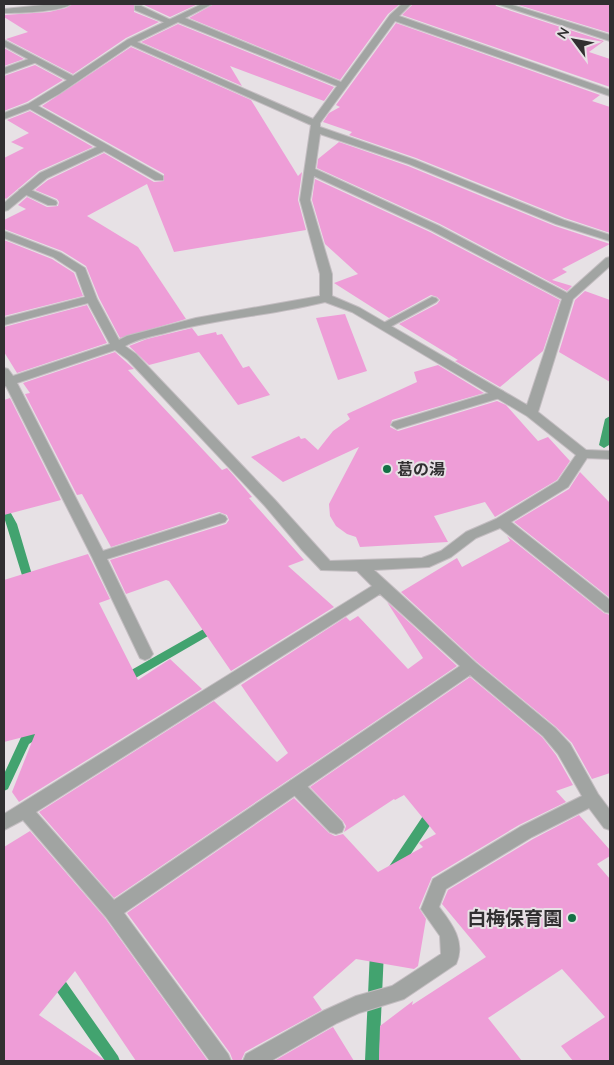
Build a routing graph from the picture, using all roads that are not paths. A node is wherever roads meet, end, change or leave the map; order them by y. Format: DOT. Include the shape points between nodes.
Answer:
graph roads {
  1 [pos="67,4"];
  2 [pos="208,4"];
  3 [pos="407,4"];
  4 [pos="501,4"];
  5 [pos="138,8"];
  6 [pos="4,11"];
  7 [pos="393,17"];
  8 [pos="175,21"];
  9 [pos="610,38"];
  10 [pos="130,42"];
  11 [pos="4,43"];
  12 [pos="34,60"];
  13 [pos="4,71"];
  14 [pos="74,80"];
  15 [pos="342,85"];
  16 [pos="610,93"];
  17 [pos="31,106"];
  18 [pos="4,116"];
  19 [pos="315,126"];
  20 [pos="104,147"];
  21 [pos="308,170"];
  22 [pos="159,178"];
  23 [pos="24,190"];
  24 [pos="52,203"];
  25 [pos="4,208"];
  26 [pos="4,234"];
  27 [pos="610,238"];
  28 [pos="610,260"];
  29 [pos="326,298"];
  30 [pos="568,298"];
  31 [pos="432,300"];
  32 [pos="82,301"];
  33 [pos="4,322"];
  34 [pos="384,326"];
  35 [pos="117,346"];
  36 [pos="6,379"];
  37 [pos="499,394"];
  38 [pos="531,413"];
  39 [pos="397,425"];
  40 [pos="583,454"];
  41 [pos="610,455"];
  42 [pos="220,519"];
  43 [pos="501,522"];
  44 [pos="99,558"];
  45 [pos="360,566"];
  46 [pos="380,588"];
  47 [pos="610,608"];
  48 [pos="145,654"];
  49 [pos="471,667"];
  50 [pos="296,786"];
  51 [pos="592,799"];
  52 [pos="25,810"];
  53 [pos="4,822"];
  54 [pos="610,823"];
  55 [pos="336,827"];
  56 [pos="112,911"];
  57 [pos="221,1061"];
  58 [pos="254,1061"];
  1 -- 6 [label="street"];
  2 -- 8 [label="street"];
  3 -- 7 [label="street"];
  4 -- 9 [label="street"];
  5 -- 8 [label="street"];
  7 -- 15 [label="street" via="356,71"];
  7 -- 16 [label="street"];
  8 -- 10 [label="street"];
  8 -- 15 [label="street"];
  10 -- 14 [label="street"];
  10 -- 19 [label="street"];
  11 -- 12 [label="street"];
  12 -- 13 [label="street"];
  12 -- 14 [label="street"];
  14 -- 17 [label="street"];
  15 -- 19 [label="street"];
  17 -- 18 [label="street"];
  17 -- 20 [label="street"];
  19 -- 21 [label="street"];
  19 -- 27 [label="street" via="560,222"];
  20 -- 22 [label="street"];
  20 -- 23 [label="street" via="56,168"];
  21 -- 29 [label="street" via="305,200 326,274"];
  21 -- 30 [label="street" via="435,228"];
  23 -- 24 [label="street"];
  23 -- 25 [label="street"];
  26 -- 32 [label="street" via="57,255 81,270"];
  28 -- 30 [label="street"];
  29 -- 34 [label="street"];
  29 -- 35 [label="street" via="188,323 131,338"];
  30 -- 38 [label="street"];
  31 -- 34 [label="street"];
  32 -- 33 [label="street"];
  32 -- 35 [label="street"];
  34 -- 37 [label="street"];
  35 -- 36 [label="street"];
  35 -- 45 [label="street" via="138,363 326,566"];
  36 -- 44 [label="street"];
  37 -- 38 [label="street"];
  37 -- 39 [label="street"];
  38 -- 40 [label="street"];
  40 -- 41 [label="street"];
  40 -- 43 [label="street" via="562,484"];
  42 -- 44 [label="street"];
  43 -- 45 [label="street" via="471,535 446,554 424,563"];
  43 -- 47 [label="street"];
  44 -- 48 [label="street"];
  45 -- 46 [label="street"];
  46 -- 49 [label="street"];
  46 -- 52 [label="street"];
  49 -- 50 [label="street"];
  49 -- 51 [label="street" via="549,732 564,749"];
  50 -- 55 [label="street"];
  50 -- 56 [label="street"];
  51 -- 54 [label="street"];
  51 -- 58 [label="street" via="526,832 439,884 430,909 449,934 450,958 397,993 356,1004"];
  52 -- 53 [label="street"];
  52 -- 56 [label="street"];
  56 -- 57 [label="street"];
}
